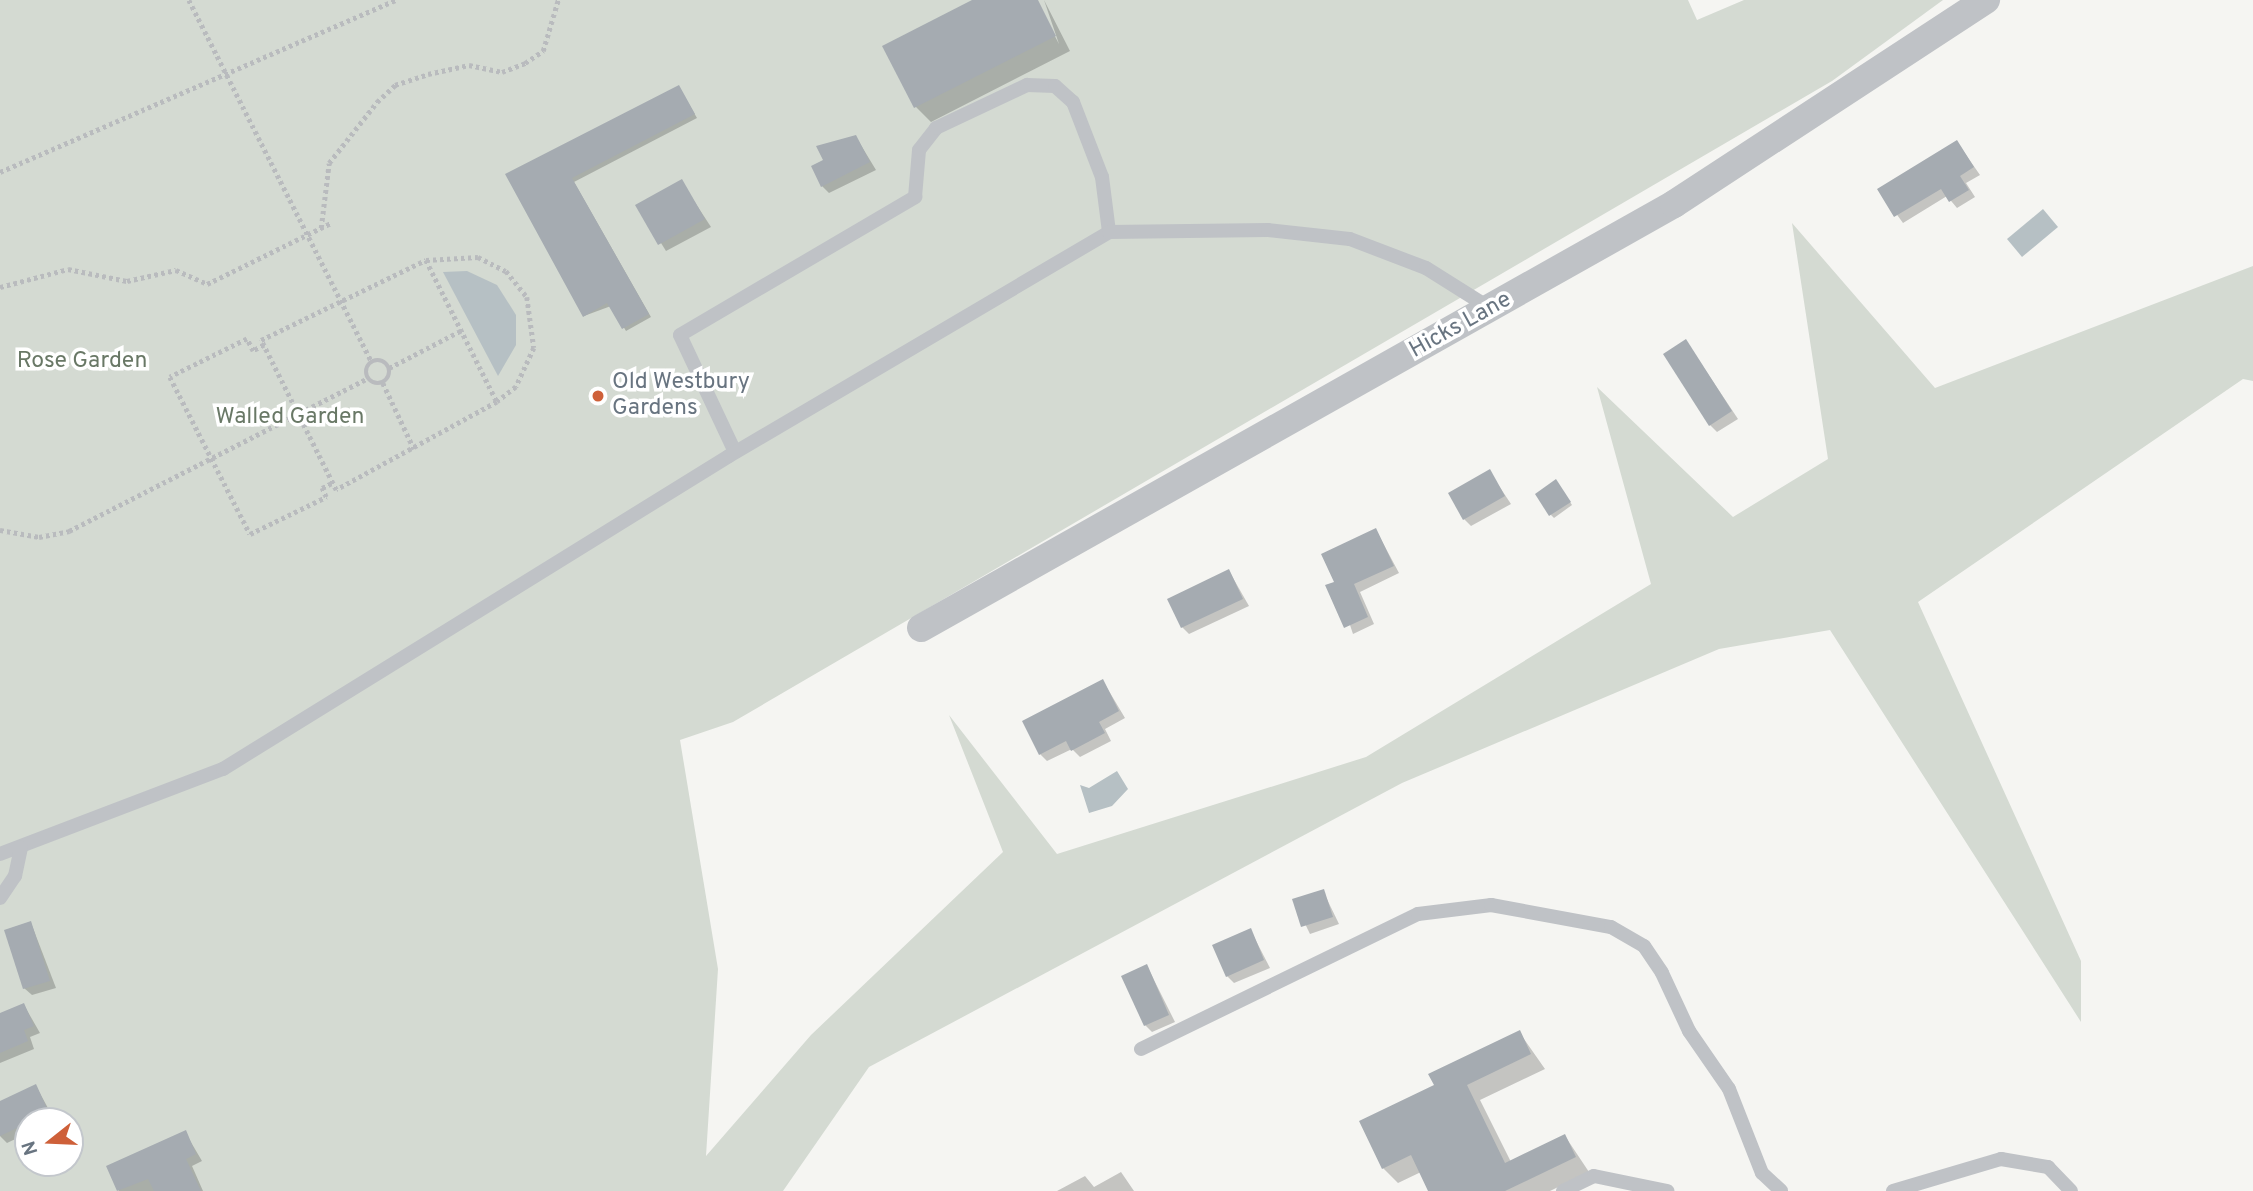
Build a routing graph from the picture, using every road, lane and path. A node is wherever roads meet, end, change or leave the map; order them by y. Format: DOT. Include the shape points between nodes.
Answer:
graph roads {
  1 [pos="189,0"];
  2 [pos="396,0"];
  3 [pos="558,0"];
  4 [pos="1986,0"];
  5 [pos="225,76"];
  6 [pos="0,172"];
  7 [pos="331,223"];
  8 [pos="321,228"];
  9 [pos="1109,232"];
  10 [pos="305,236"];
  11 [pos="426,260"];
  12 [pos="0,287"];
  13 [pos="341,300"];
  14 [pos="1492,309"];
  15 [pos="462,330"];
  16 [pos="264,345"];
  17 [pos="372,362"];
  18 [pos="389,368"];
  19 [pos="368,378"];
  20 [pos="383,383"];
  21 [pos="497,402"];
  22 [pos="298,414"];
  23 [pos="414,449"];
  24 [pos="735,452"];
  25 [pos="212,457"];
  26 [pos="332,483"];
  27 [pos="0,530"];
  28 [pos="920,628"];
  29 [pos="21,848"];
  30 [pos="0,854"];
  31 [pos="0,898"];
  32 [pos="1141,1049"];
  33 [pos="1563,1191"];
  34 [pos="1667,1191"];
  35 [pos="1781,1191"];
  36 [pos="1893,1191"];
  37 [pos="2071,1191"];
  1 -- 5 [label="path"];
  2 -- 5 [label="path"];
  3 -- 8 [label="path" via="543,51 525,63 502,72 469,65 428,74 395,85 377,102 329,163"];
  4 -- 14 [label="street, Hicks Lane" via="1787,135"];
  5 -- 6 [label="path"];
  5 -- 10 [label="path"];
  7 -- 8 [label="path"];
  8 -- 10 [label="path"];
  9 -- 14 [label="lane" via="1268,230 1350,239 1426,268"];
  9 -- 24 [label="lane"];
  9 -- 24 [label="lane" via="1102,177 1073,102 1055,86 1027,85 936,128 919,150 915,197 680,335"];
  10 -- 12 [label="path" via="206,284 176,270 127,281 68,269"];
  10 -- 13 [label="path"];
  11 -- 13 [label="path"];
  11 -- 15 [label="path"];
  11 -- 21 [label="path" via="450,254 485,260 506,271 527,297 534,348 516,387"];
  13 -- 16 [label="path" via="261,340"];
  13 -- 17 [label="path"];
  14 -- 28 [label="street, Hicks Lane"];
  15 -- 18 [label="path"];
  15 -- 21 [label="path"];
  16 -- 22 [label="path"];
  16 -- 25 [label="path" via="253,351 247,339 170,377"];
  17 -- 18 [label="path"];
  17 -- 19 [label="path"];
  18 -- 20 [label="path"];
  19 -- 20 [label="path"];
  19 -- 22 [label="path"];
  20 -- 23 [label="path"];
  21 -- 23 [label="path"];
  22 -- 25 [label="path"];
  22 -- 26 [label="path"];
  23 -- 26 [label="path" via="336,490"];
  24 -- 29 [label="lane" via="223,769"];
  25 -- 26 [label="path" via="250,534 326,497 322,488"];
  25 -- 27 [label="path" via="69,531 40,537"];
  29 -- 30 [label="lane"];
  29 -- 31 [label="lane" via="15,876"];
  32 -- 35 [label="lane" via="1418,914 1491,905 1611,927 1644,946 1662,973 1689,1031 1729,1089 1762,1173"];
  33 -- 34 [label="lane" via="1594,1176"];
  36 -- 37 [label="lane" via="2001,1159 2048,1167"];
}
